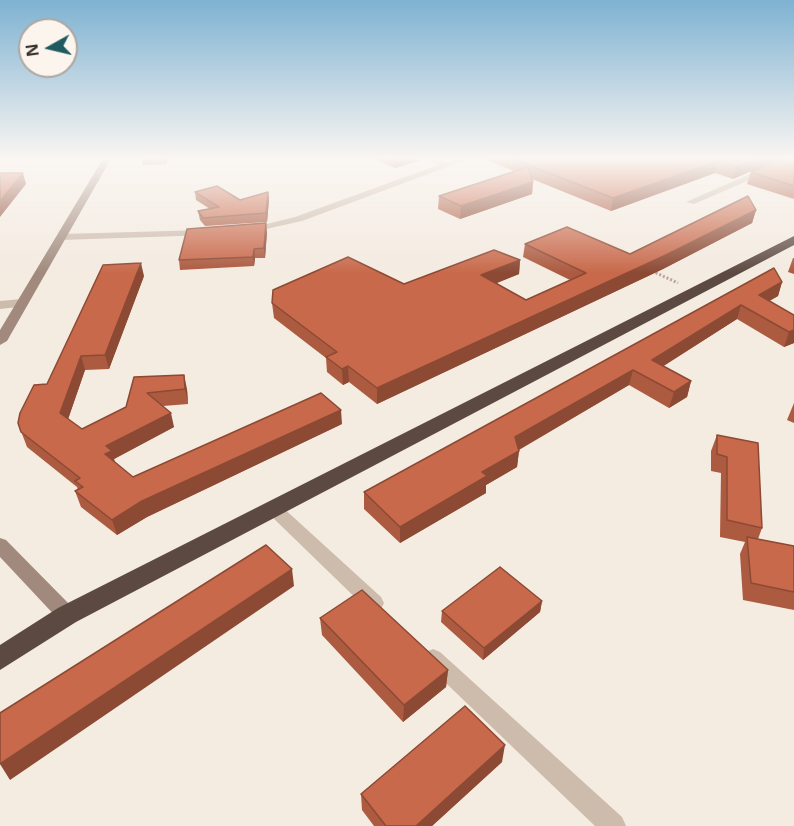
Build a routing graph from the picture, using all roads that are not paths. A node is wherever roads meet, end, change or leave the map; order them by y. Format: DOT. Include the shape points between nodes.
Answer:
graph roads {
  1 [pos="85,196"];
  2 [pos="362,196"];
  3 [pos="706,196"];
  4 [pos="691,202"];
  5 [pos="238,231"];
  6 [pos="219,232"];
  7 [pos="61,237"];
  8 [pos="794,240"];
  9 [pos="22,303"];
  10 [pos="0,305"];
  11 [pos="0,341"];
  12 [pos="274,509"];
  13 [pos="0,545"];
  14 [pos="68,615"];
  15 [pos="387,615"];
  16 [pos="422,648"];
  17 [pos="0,659"];
  18 [pos="613,826"];
  1 -- 7 [label="main road"];
  2 -- 5 [label="street" via="298,219"];
  3 -- 4 [label="street"];
  6 -- 7 [label="street"];
  7 -- 9 [label="main road"];
  8 -- 12 [label="highway"];
  9 -- 10 [label="street"];
  9 -- 11 [label="main road"];
  12 -- 14 [label="highway"];
  12 -- 15 [label="street"];
  13 -- 14 [label="main road"];
  14 -- 17 [label="highway"];
  16 -- 18 [label="street"];
}
